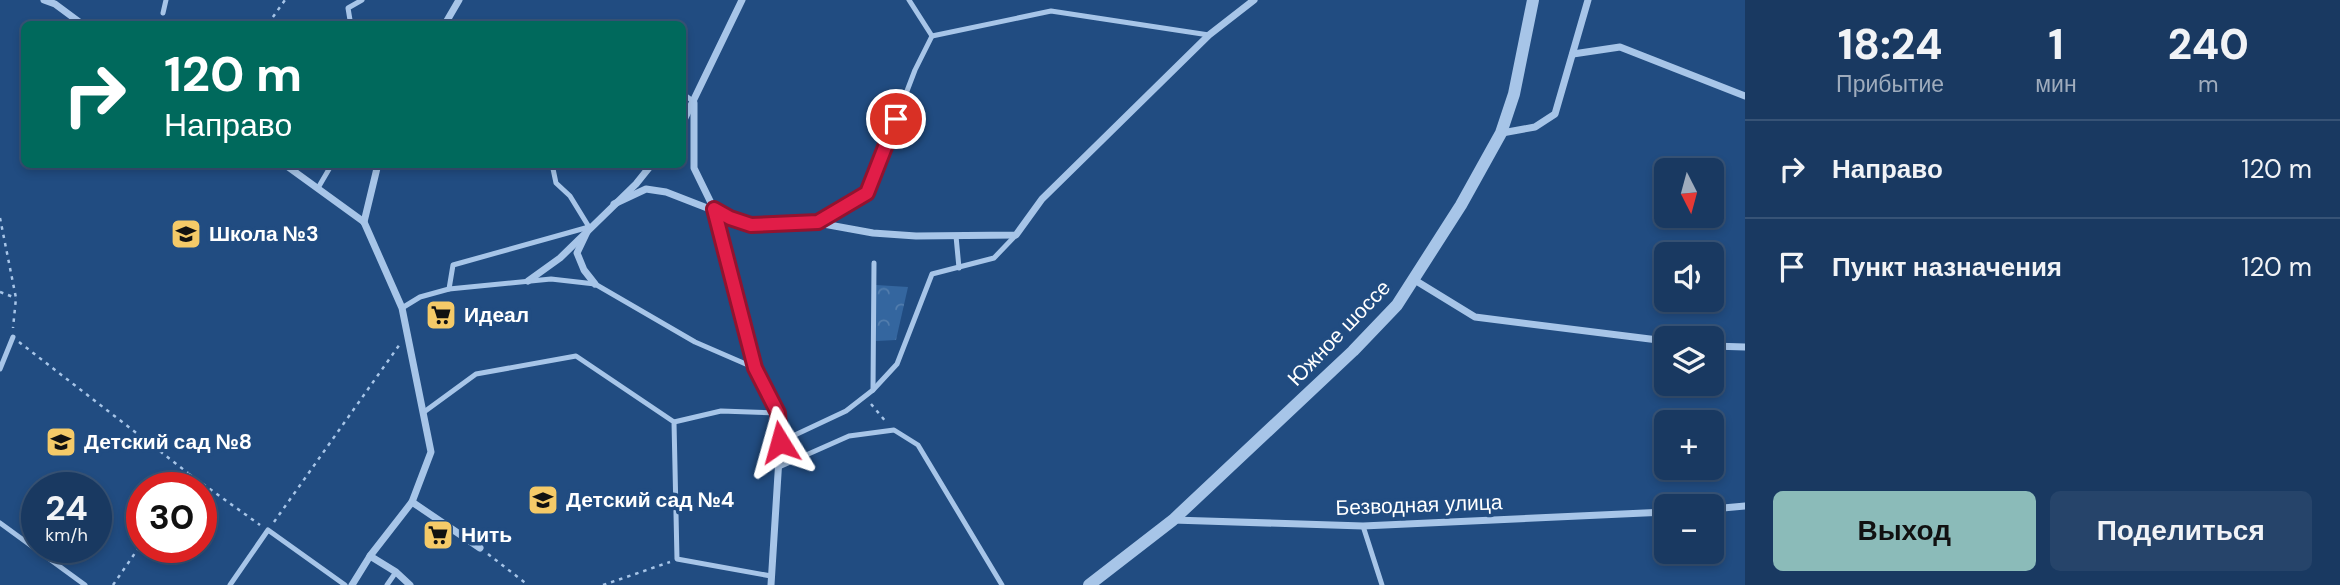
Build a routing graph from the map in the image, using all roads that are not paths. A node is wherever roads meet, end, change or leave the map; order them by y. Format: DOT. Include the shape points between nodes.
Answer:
graph roads {
  1 [pos="46,0"];
  2 [pos="166,0"];
  3 [pos="362,0"];
  4 [pos="459,0"];
  5 [pos="742,0"];
  6 [pos="909,0"];
  7 [pos="1254,0"];
  8 [pos="1532,0"];
  9 [pos="1588,0"];
  10 [pos="163,13"];
  11 [pos="78,21"];
  12 [pos="349,21"];
  13 [pos="447,21"];
  14 [pos="1209,35"];
  15 [pos="932,36"];
  16 [pos="1573,54"];
  17 [pos="686,96"];
  18 [pos="1745,96"];
  19 [pos="694,103"];
  20 [pos="686,117"];
  21 [pos="1501,133"];
  22 [pos="290,168"];
  23 [pos="330,168"];
  24 [pos="377,168"];
  25 [pos="553,168"];
  26 [pos="648,168"];
  27 [pos="318,188"];
  28 [pos="614,204"];
  29 [pos="714,209"];
  30 [pos="364,222"];
  31 [pos="818,222"];
  32 [pos="589,227"];
  33 [pos="1016,235"];
  34 [pos="956,236"];
  35 [pos="874,263"];
  36 [pos="959,268"];
  37 [pos="1413,279"];
  38 [pos="528,281"];
  39 [pos="595,284"];
  40 [pos="449,289"];
  41 [pos="402,308"];
  42 [pos="13,337"];
  43 [pos="1654,339"];
  44 [pos="1724,346"];
  45 [pos="1745,347"];
  46 [pos="755,368"];
  47 [pos="0,369"];
  48 [pos="873,390"];
  49 [pos="425,412"];
  50 [pos="778,413"];
  51 [pos="674,422"];
  52 [pos="780,442"];
  53 [pos="779,467"];
  54 [pos="412,502"];
  55 [pos="1745,506"];
  56 [pos="1724,508"];
  57 [pos="1654,513"];
  58 [pos="1172,520"];
  59 [pos="0,523"];
  60 [pos="1363,526"];
  61 [pos="480,548"];
  62 [pos="370,556"];
  63 [pos="396,572"];
  64 [pos="771,576"];
  65 [pos="85,585"];
  66 [pos="230,585"];
  67 [pos="345,585"];
  68 [pos="352,585"];
  69 [pos="387,585"];
  70 [pos="410,585"];
  71 [pos="771,585"];
  72 [pos="1002,585"];
  73 [pos="1089,585"];
  74 [pos="1382,585"];
  1 -- 11 [label="street"];
  2 -- 10 [label="lane"];
  3 -- 12 [label="lane" via="348,8"];
  4 -- 13 [label="street"];
  5 -- 19 [label="street"];
  6 -- 15 [label="lane"];
  7 -- 14 [label="street"];
  8 -- 21 [label="street, Южное шоссе" via="1514,93"];
  9 -- 16 [label="street"];
  14 -- 15 [label="lane" via="1051,11"];
  14 -- 33 [label="street" via="1042,199"];
  15 -- 31 [label="lane" via="867,193"];
  16 -- 18 [label="street" via="1620,47"];
  16 -- 21 [label="street" via="1555,114 1535,127"];
  17 -- 19 [label="lane"];
  19 -- 20 [label="street"];
  19 -- 29 [label="street" via="694,168"];
  21 -- 37 [label="street, Южное шоссе"];
  22 -- 27 [label="street"];
  23 -- 27 [label="lane"];
  24 -- 30 [label="street"];
  25 -- 32 [label="lane" via="556,183"];
  26 -- 28 [label="street"];
  27 -- 30 [label="street"];
  28 -- 29 [label="street" via="646,189"];
  28 -- 32 [label="street"];
  29 -- 31 [label="street" via="751,225"];
  29 -- 46 [label="street"];
  30 -- 41 [label="street"];
  31 -- 34 [label="street" via="873,233"];
  32 -- 38 [label="street" via="560,258"];
  32 -- 39 [label="street" via="577,253"];
  32 -- 40 [label="lane" via="453,265"];
  33 -- 34 [label="street"];
  33 -- 36 [label="lane" via="994,258"];
  34 -- 36 [label="lane"];
  35 -- 48 [label="lane"];
  36 -- 48 [label="lane" via="932,274 897,364"];
  37 -- 43 [label="street" via="1475,317"];
  37 -- 58 [label="street, Южное шоссе" via="1397,305 1353,351"];
  38 -- 39 [label="lane"];
  38 -- 40 [label="lane"];
  39 -- 46 [label="lane" via="695,342"];
  40 -- 41 [label="lane"];
  41 -- 49 [label="street"];
  42 -- 47 [label="lane"];
  44 -- 45 [label="street"];
  46 -- 50 [label="street"];
  48 -- 52 [label="lane" via="846,411"];
  49 -- 51 [label="lane" via="475,374 576,356"];
  49 -- 54 [label="street" via="431,452"];
  50 -- 51 [label="lane" via="721,411"];
  50 -- 52 [label="street"];
  51 -- 64 [label="lane" via="677,559"];
  52 -- 53 [label="street"];
  53 -- 64 [label="street"];
  53 -- 72 [label="lane" via="849,436 894,430 918,445"];
  54 -- 61 [label="street"];
  54 -- 62 [label="street"];
  55 -- 56 [label="street"];
  57 -- 60 [label="street, Безводная улица"];
  58 -- 60 [label="street, Безводная улица"];
  58 -- 73 [label="street, Южное шоссе"];
  59 -- 65 [label="lane"];
  60 -- 74 [label="lane"];
  62 -- 63 [label="street"];
  62 -- 68 [label="street"];
  63 -- 69 [label="lane"];
  63 -- 70 [label="street"];
  64 -- 71 [label="street"];
  66 -- 67 [label="lane" via="268,530"];
}
